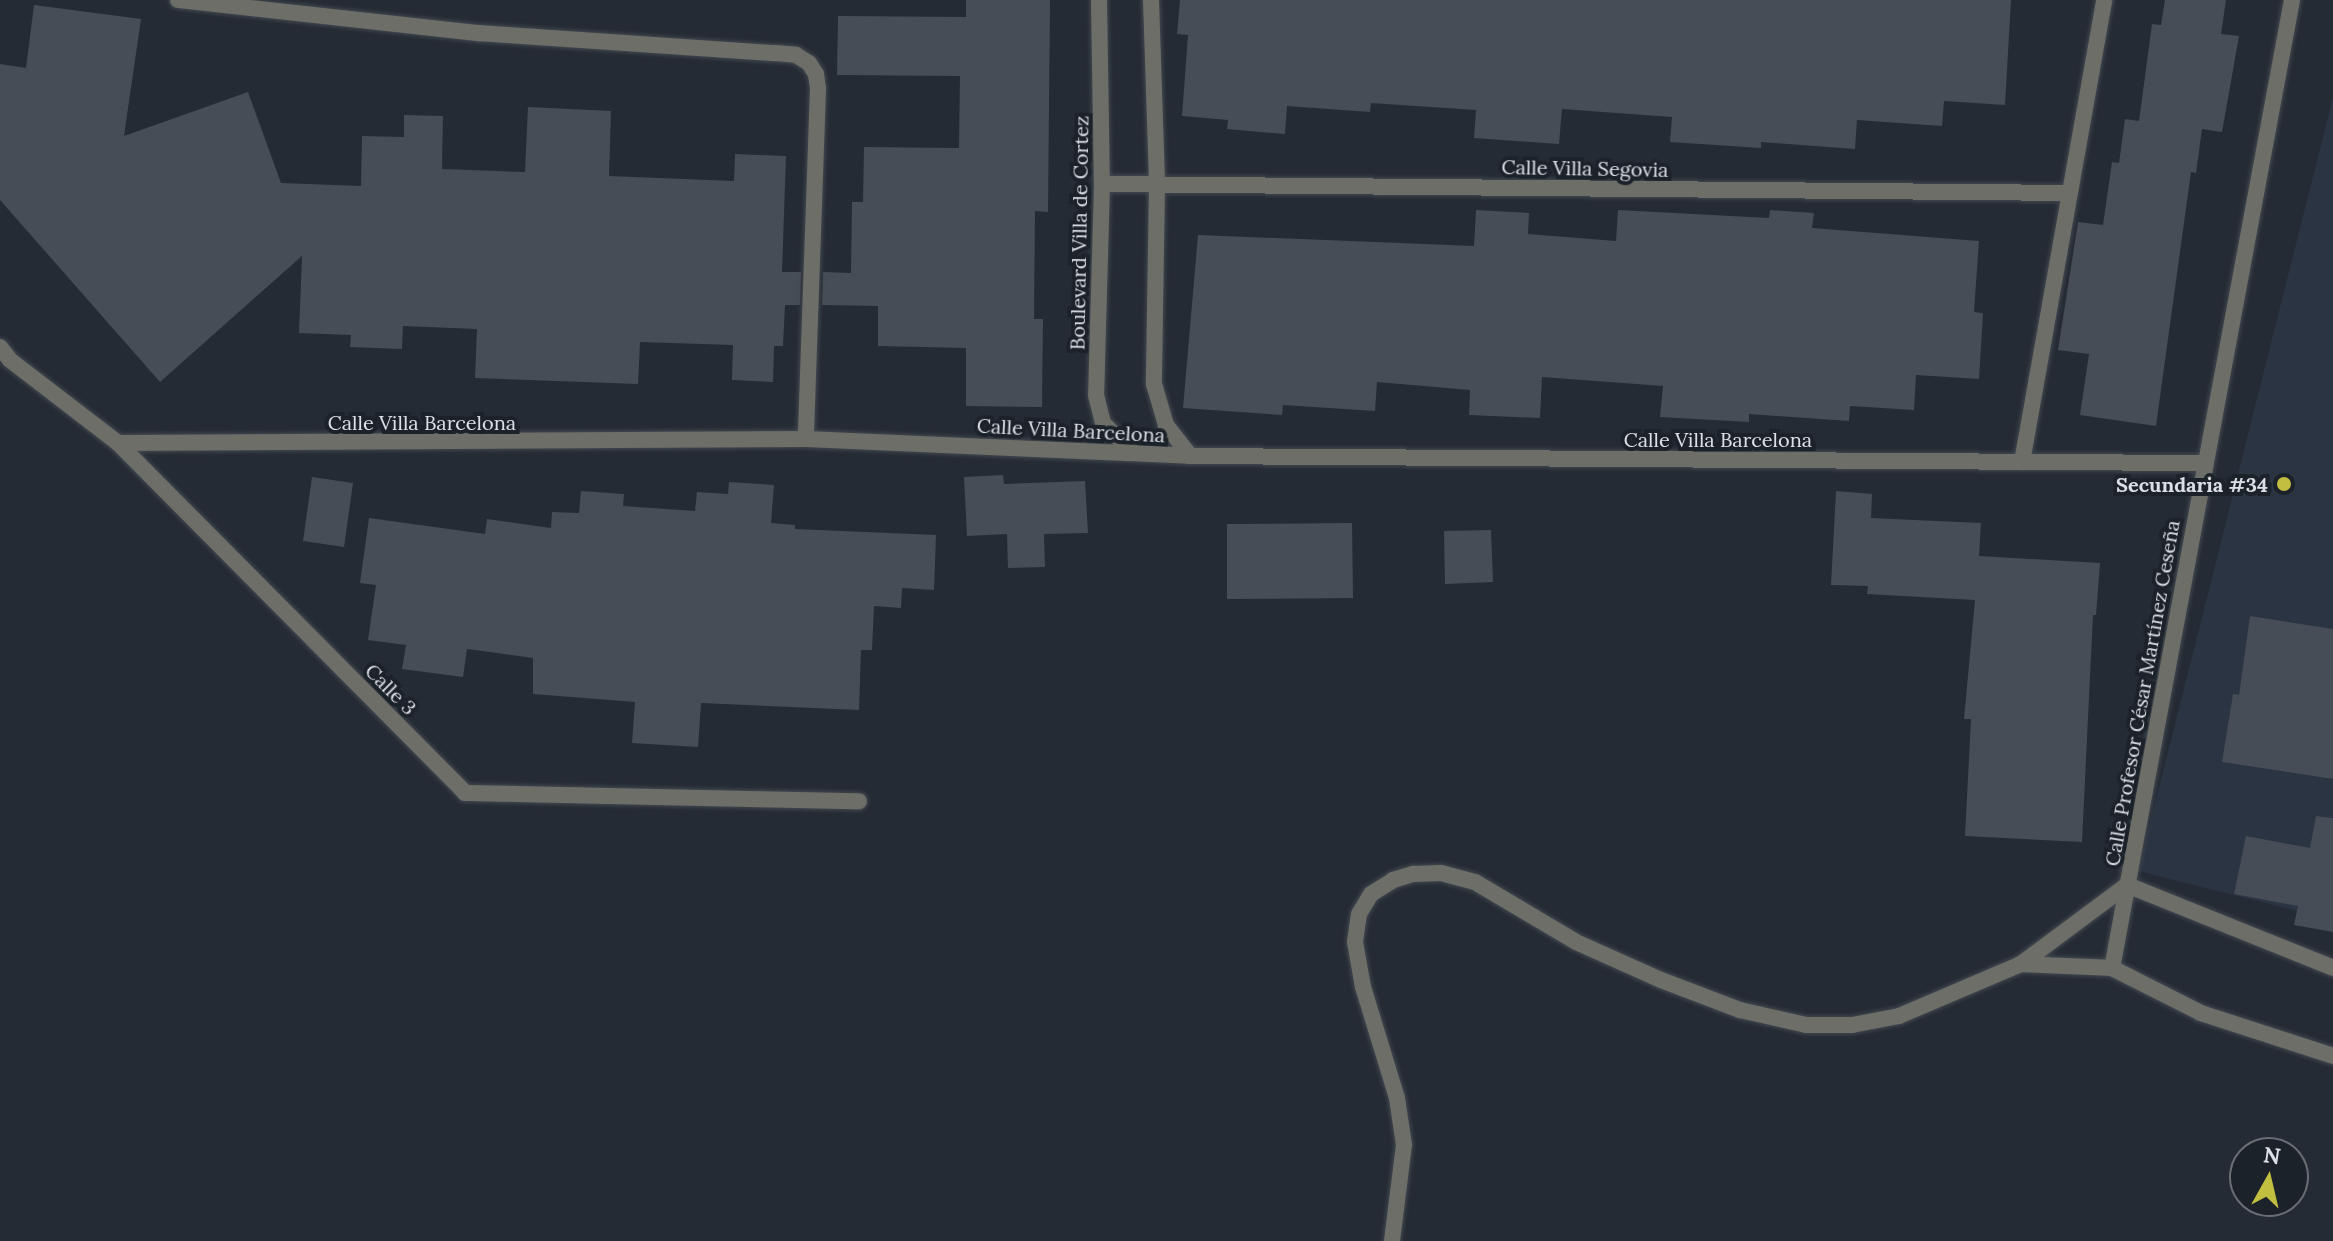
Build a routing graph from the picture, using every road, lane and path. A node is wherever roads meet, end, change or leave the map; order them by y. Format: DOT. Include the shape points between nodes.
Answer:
graph roads {
  1 [pos="178,0"];
  2 [pos="1099,0"];
  3 [pos="1151,0"];
  4 [pos="2104,0"];
  5 [pos="2292,0"];
  6 [pos="1102,184"];
  7 [pos="1157,184"];
  8 [pos="2067,193"];
  9 [pos="0,347"];
  10 [pos="806,439"];
  11 [pos="118,443"];
  12 [pos="1133,453"];
  13 [pos="1190,456"];
  14 [pos="2022,462"];
  15 [pos="2204,463"];
  16 [pos="859,801"];
  17 [pos="2127,885"];
  18 [pos="2021,964"];
  19 [pos="2112,968"];
  20 [pos="2333,968"];
  21 [pos="2333,1056"];
  22 [pos="1392,1241"];
  1 -- 10 [label="street" via="478,33 796,55 809,63 818,89"];
  2 -- 6 [label="street, Boulevard Villa de Cortez"];
  3 -- 7 [label="street"];
  4 -- 8 [label="street"];
  5 -- 15 [label="street, Calle Profesor César Martínez Ceseña"];
  6 -- 7 [label="street, Calle Villa Segovia"];
  6 -- 12 [label="street, Boulevard Villa de Cortez" via="1096,395 1103,423"];
  7 -- 8 [label="street, Calle Villa Segovia"];
  7 -- 13 [label="street" via="1154,384 1166,425"];
  8 -- 14 [label="street"];
  9 -- 11 [label="street, Calle 3"];
  10 -- 11 [label="street, Calle Villa Barcelona"];
  10 -- 12 [label="street, Calle Villa Barcelona"];
  11 -- 16 [label="street, Calle 3" via="465,793"];
  12 -- 13 [label="street, Calle Villa Barcelona"];
  13 -- 14 [label="street, Calle Villa Barcelona"];
  14 -- 15 [label="street, Calle Villa Barcelona"];
  15 -- 17 [label="street, Calle Profesor César Martínez Ceseña"];
  17 -- 18 [label="street"];
  17 -- 19 [label="street, Calle Profesor César Martínez Ceseña"];
  17 -- 20 [label="street"];
  18 -- 19 [label="street"];
  18 -- 22 [label="street" via="1899,1016 1852,1025 1806,1025 1740,1010 1661,980 1576,942 1475,882 1441,873 1393,880 1371,894 1359,914 1355,942 1397,1098 1404,1145"];
  19 -- 21 [label="street" via="2201,1013"];
}
